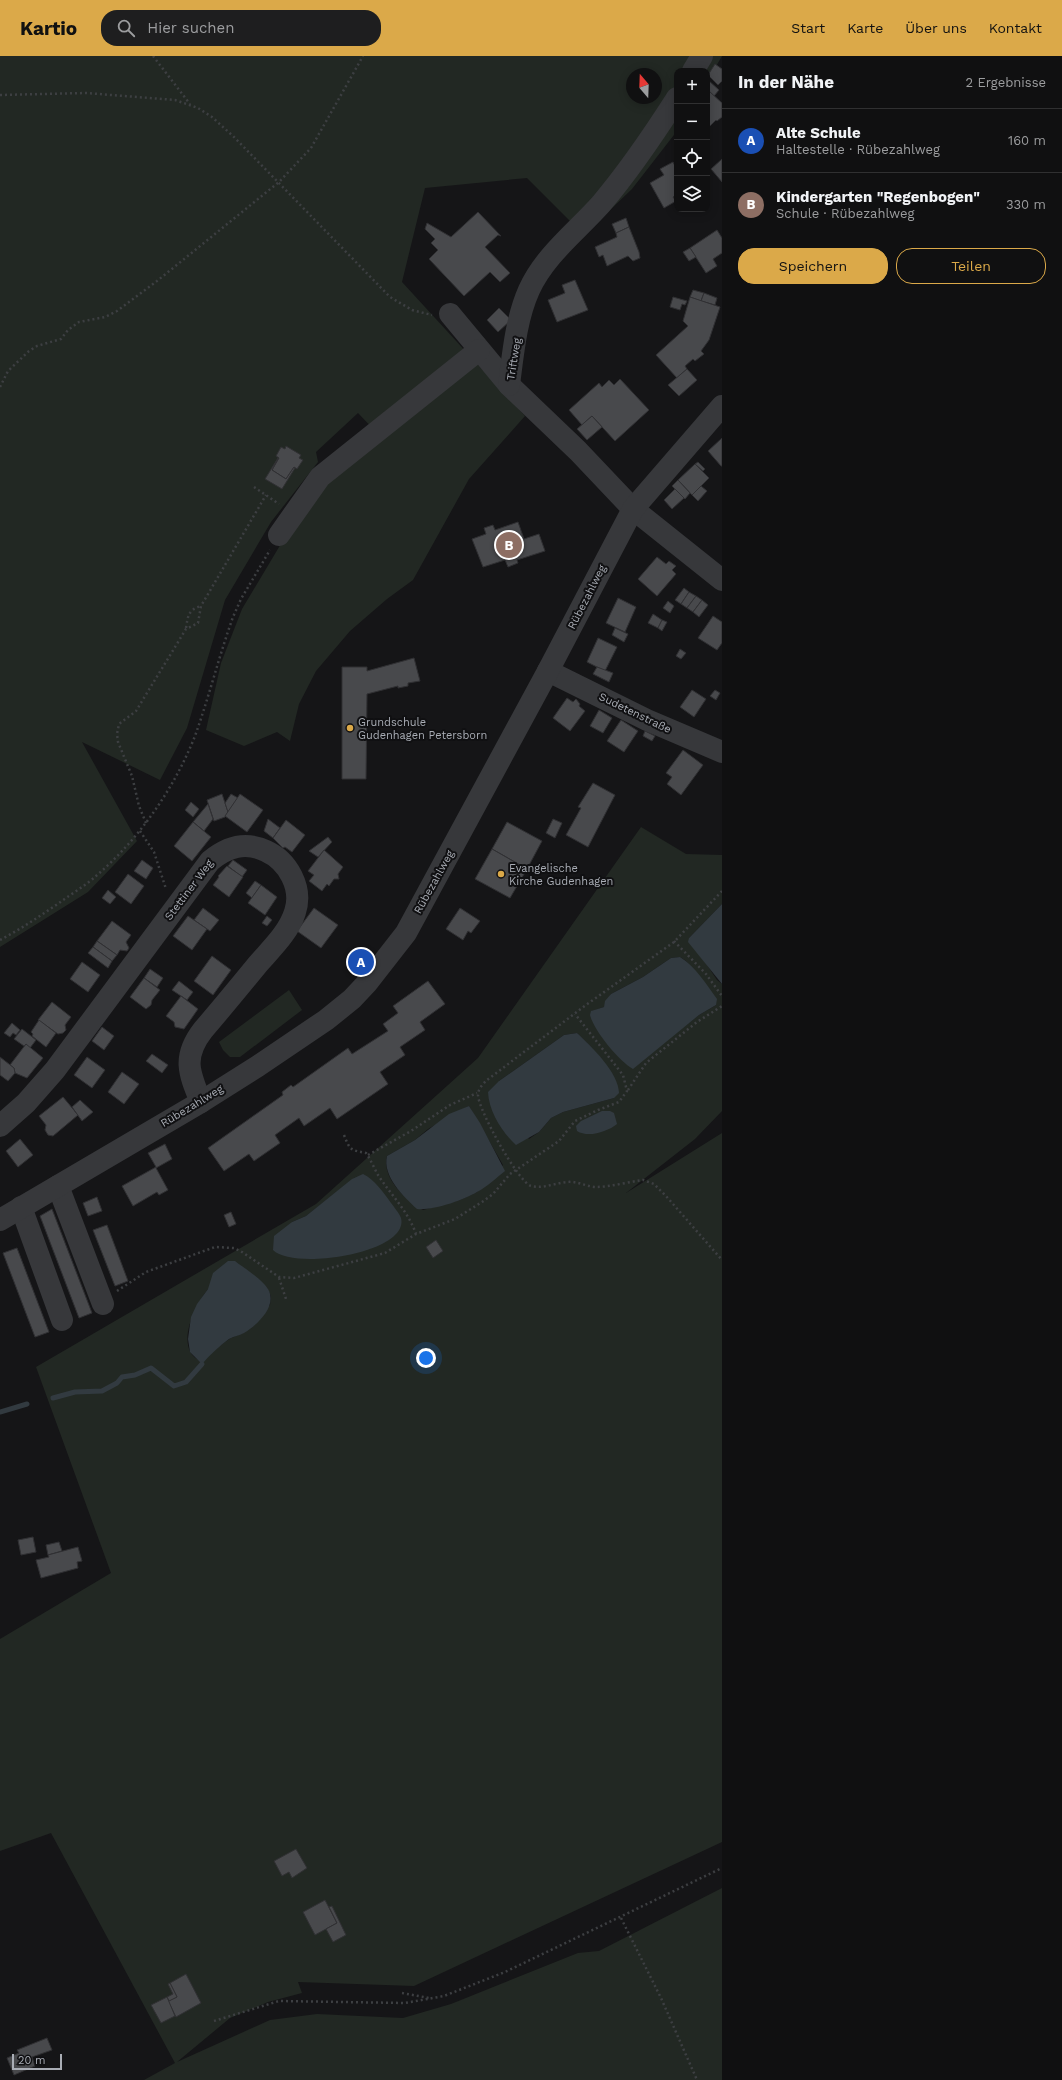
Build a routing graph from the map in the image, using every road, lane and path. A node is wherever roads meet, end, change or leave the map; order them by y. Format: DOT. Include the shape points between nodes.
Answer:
graph roads {
  1 [pos="153,56"];
  2 [pos="362,56"];
  3 [pos="702,56"];
  4 [pos="695,68"];
  5 [pos="0,95"];
  6 [pos="674,102"];
  7 [pos="190,104"];
  8 [pos="279,182"];
  9 [pos="450,314"];
  10 [pos="479,350"];
  11 [pos="509,385"];
  12 [pos="0,387"];
  13 [pos="722,406"];
  14 [pos="254,487"];
  15 [pos="266,495"];
  16 [pos="633,508"];
  17 [pos="293,516"];
  18 [pos="279,534"];
  19 [pos="722,580"];
  20 [pos="201,606"];
  21 [pos="186,629"];
  22 [pos="548,671"];
  23 [pos="722,752"];
  24 [pos="146,823"];
  25 [pos="140,831"];
  26 [pos="159,868"];
  27 [pos="722,891"];
  28 [pos="0,940"];
  29 [pos="674,941"];
  30 [pos="722,996"];
  31 [pos="722,1006"];
  32 [pos="574,1014"];
  33 [pos="627,1091"];
  34 [pos="478,1093"];
  35 [pos="201,1102"];
  36 [pos="0,1126"];
  37 [pos="344,1135"];
  38 [pos="368,1155"];
  39 [pos="516,1170"];
  40 [pos="58,1186"];
  41 [pos="21,1207"];
  42 [pos="0,1220"];
  43 [pos="416,1234"];
  44 [pos="722,1260"];
  45 [pos="279,1277"];
  46 [pos="286,1299"];
  47 [pos="102,1301"];
  48 [pos="62,1320"];
  49 [pos="722,1868"];
  50 [pos="621,1918"];
  51 [pos="402,1993"];
  52 [pos="434,1999"];
  53 [pos="214,2021"];
  54 [pos="697,2080"];
  1 -- 7 [label="path"];
  2 -- 8 [label="path" via="311,148"];
  3 -- 4 [label="street"];
  5 -- 7 [label="path" via="86,93 175,100"];
  6 -- 11 [label="street, Triftweg" via="598,207 552,255 536,278 529,291 519,324"];
  7 -- 8 [label="path" via="212,117"];
  8 -- 9 [label="path" via="390,297 412,310 433,315"];
  8 -- 12 [label="path" via="116,311 105,317 79,322 61,339 29,351 8,371"];
  9 -- 10 [label="street"];
  10 -- 11 [label="street"];
  10 -- 17 [label="street" via="320,477"];
  11 -- 16 [label="street, Triftweg"];
  13 -- 16 [label="street, Rübezahlweg"];
  14 -- 15 [label="path"];
  15 -- 17 [label="path"];
  15 -- 20 [label="path"];
  16 -- 19 [label="street, Triftweg"];
  16 -- 22 [label="street, Rübezahlweg"];
  17 -- 18 [label="street"];
  18 -- 24 [label="path" via="233,617 186,758"];
  20 -- 21 [label="path" via="198,623"];
  20 -- 21 [label="path" via="191,610"];
  21 -- 24 [label="path" via="133,715 120,724 117,734"];
  22 -- 23 [label="street, Sudetenstraße" via="647,720"];
  22 -- 35 [label="street, Rübezahlweg" via="406,933 384,963 352,999 330,1017"];
  24 -- 25 [label="path"];
  25 -- 26 [label="path" via="152,849"];
  25 -- 28 [label="path" via="126,849 95,877 36,919"];
  27 -- 29 [label="path"];
  29 -- 30 [label="path" via="706,974"];
  29 -- 32 [label="path"];
  31 -- 33 [label="path" via="697,1022 646,1064"];
  32 -- 33 [label="path" via="623,1075"];
  32 -- 34 [label="path" via="488,1080"];
  33 -- 39 [label="path" via="619,1102 575,1121 559,1141"];
  34 -- 38 [label="path" via="456,1102"];
  34 -- 39 [label="path" via="484,1116"];
  35 -- 36 [label="street, Stettiner Weg" via="190,1075 192,1047 203,1030 286,932 297,906 296,887 284,864 269,852 252,846 231,848 210,860 55,1070 26,1103"];
  35 -- 40 [label="street, Rübezahlweg"];
  37 -- 38 [label="path" via="349,1148"];
  38 -- 43 [label="path" via="379,1176 409,1216"];
  39 -- 43 [label="path" via="482,1202 455,1219"];
  39 -- 44 [label="path" via="528,1185 540,1187 568,1182 594,1187 650,1181"];
  40 -- 41 [label="street, Rübezahlweg"];
  40 -- 47 [label="street"];
  41 -- 42 [label="street, Rübezahlweg"];
  41 -- 48 [label="street"];
  43 -- 45 [label="path" via="385,1253 294,1278"];
  45 -- 46 [label="path"];
  45 -- 47 [label="path" via="234,1248 215,1247 146,1272"];
  49 -- 50 [label="path"];
  50 -- 52 [label="path" via="500,1974"];
  50 -- 54 [label="path" via="661,1998"];
  51 -- 52 [label="path"];
  52 -- 53 [label="path" via="397,2003 279,2001"];
}
